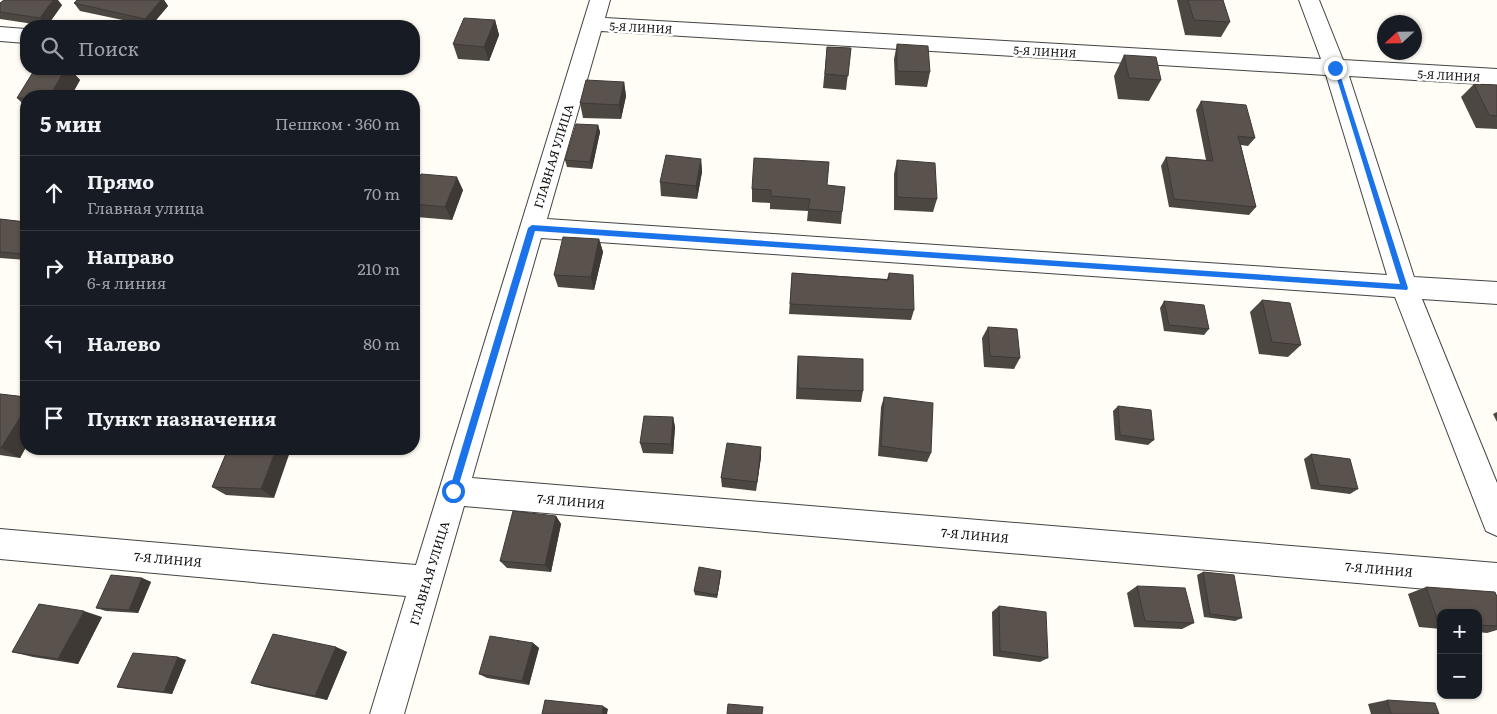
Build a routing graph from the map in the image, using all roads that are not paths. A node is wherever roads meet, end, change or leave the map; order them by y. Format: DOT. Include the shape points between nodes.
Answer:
graph roads {
  1 [pos="1309,0"];
  2 [pos="596,12"];
  3 [pos="0,34"];
  4 [pos="20,36"];
  5 [pos="1335,68"];
  6 [pos="1497,78"];
  7 [pos="532,228"];
  8 [pos="1404,288"];
  9 [pos="1497,292"];
  10 [pos="453,491"];
  11 [pos="1497,521"];
  12 [pos="0,544"];
  13 [pos="1497,579"];
  14 [pos="426,582"];
  15 [pos="387,714"];
  1 -- 5 [label="street"];
  2 -- 5 [label="street, 5-Я ЛИНИЯ"];
  2 -- 7 [label="street, ГЛАВНАЯ УЛИЦА"];
  3 -- 4 [label="street"];
  5 -- 6 [label="street, 5-Я ЛИНИЯ"];
  5 -- 8 [label="street"];
  7 -- 8 [label="street"];
  7 -- 10 [label="street, ГЛАВНАЯ УЛИЦА"];
  8 -- 9 [label="street"];
  8 -- 11 [label="street"];
  10 -- 13 [label="street, 7-Я ЛИНИЯ"];
  10 -- 14 [label="street, ГЛАВНАЯ УЛИЦА"];
  12 -- 14 [label="street, 7-Я ЛИНИЯ"];
  14 -- 15 [label="street, ГЛАВНАЯ УЛИЦА"];
}
